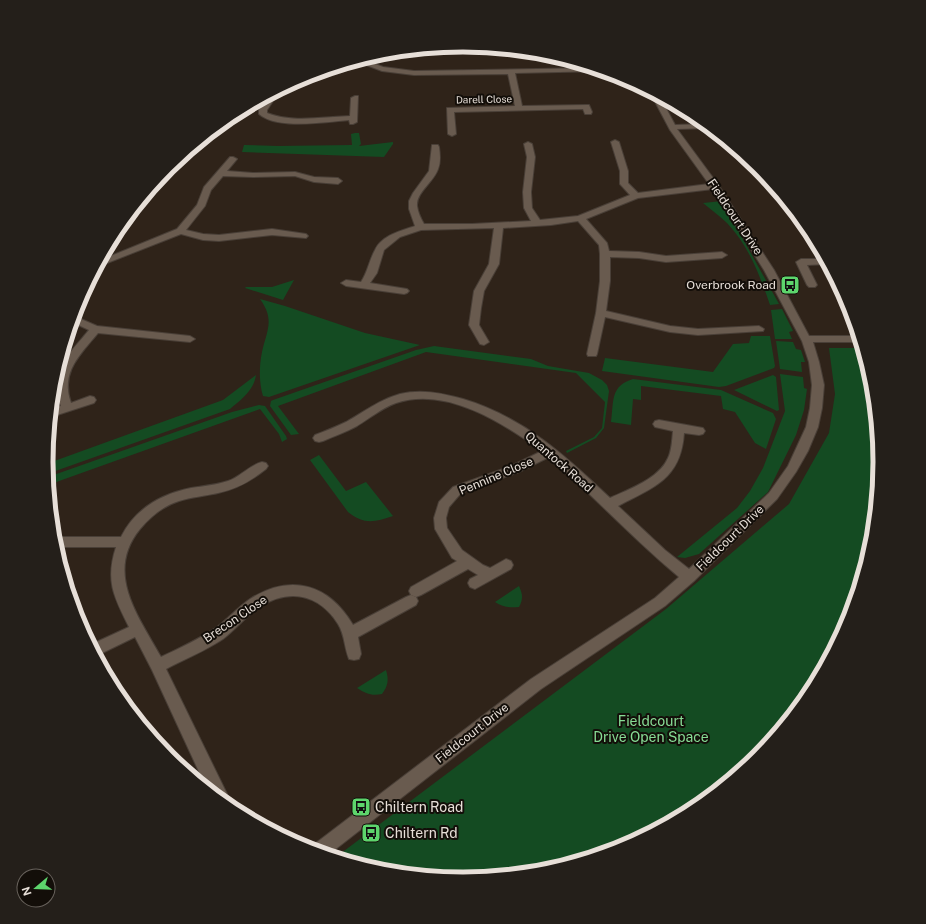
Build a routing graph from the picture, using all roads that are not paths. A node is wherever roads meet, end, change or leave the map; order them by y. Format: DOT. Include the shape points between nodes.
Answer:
graph roads {
  1 [pos="369,63"];
  2 [pos="583,70"];
  3 [pos="511,72"];
  4 [pos="355,98"];
  5 [pos="269,101"];
  6 [pos="660,102"];
  7 [pos="519,109"];
  8 [pos="588,112"];
  9 [pos="698,126"];
  10 [pos="673,127"];
  11 [pos="452,134"];
  12 [pos="615,142"];
  13 [pos="528,144"];
  14 [pos="435,147"];
  15 [pos="233,159"];
  16 [pos="220,173"];
  17 [pos="338,181"];
  18 [pos="715,186"];
  19 [pos="636,196"];
  20 [pos="580,218"];
  21 [pos="538,223"];
  22 [pos="499,226"];
  23 [pos="420,227"];
  24 [pos="180,231"];
  25 [pos="303,236"];
  26 [pos="605,254"];
  27 [pos="722,255"];
  28 [pos="106,260"];
  29 [pos="821,262"];
  30 [pos="346,283"];
  31 [pos="364,285"];
  32 [pos="812,285"];
  33 [pos="404,290"];
  34 [pos="601,313"];
  35 [pos="78,321"];
  36 [pos="95,329"];
  37 [pos="759,329"];
  38 [pos="190,339"];
  39 [pos="806,339"];
  40 [pos="854,339"];
  41 [pos="484,342"];
  42 [pos="592,354"];
  43 [pos="63,375"];
  44 [pos="60,387"];
  45 [pos="90,400"];
  46 [pos="67,408"];
  47 [pos="57,411"];
  48 [pos="659,424"];
  49 [pos="679,427"];
  50 [pos="699,430"];
  51 [pos="319,438"];
  52 [pos="549,452"];
  53 [pos="262,466"];
  54 [pos="608,505"];
  55 [pos="61,541"];
  56 [pos="124,542"];
  57 [pos="468,562"];
  58 [pos="506,565"];
  59 [pos="491,574"];
  60 [pos="689,577"];
  61 [pos="475,583"];
  62 [pos="138,629"];
  63 [pos="350,634"];
  64 [pos="98,649"];
  65 [pos="354,654"];
  66 [pos="158,666"];
  67 [pos="212,786"];
  68 [pos="324,847"];
  1 -- 3 [label="street" via="414,73"];
  2 -- 3 [label="street"];
  3 -- 7 [label="street, Darell Close"];
  4 -- 5 [label="street" via="353,120 278,120 263,114"];
  6 -- 10 [label="street, Fieldcourt Drive"];
  7 -- 8 [label="street, Darell Close" via="586,107"];
  7 -- 11 [label="street, Darell Close" via="450,110"];
  9 -- 10 [label="street"];
  10 -- 18 [label="street, Fieldcourt Drive"];
  12 -- 19 [label="street" via="624,171 624,184"];
  13 -- 21 [label="street" via="531,157 528,208"];
  14 -- 23 [label="street" via="436,161 433,173 414,198 413,205"];
  15 -- 16 [label="street"];
  16 -- 17 [label="street" via="295,174"];
  16 -- 24 [label="street" via="207,189 201,206"];
  18 -- 19 [label="street"];
  18 -- 39 [label="street, Fieldcourt Drive" via="770,270"];
  19 -- 20 [label="street"];
  20 -- 21 [label="street"];
  20 -- 26 [label="street" via="604,245"];
  21 -- 22 [label="street"];
  22 -- 23 [label="street"];
  22 -- 41 [label="street" via="494,264 479,291 476,308 474,325"];
  23 -- 31 [label="street" via="397,235 383,245"];
  24 -- 25 [label="street" via="219,238 272,232"];
  24 -- 28 [label="street"];
  26 -- 27 [label="street" via="666,259"];
  26 -- 34 [label="street"];
  29 -- 32 [label="street" via="801,262"];
  30 -- 31 [label="street"];
  31 -- 33 [label="street"];
  34 -- 37 [label="street" via="670,329 698,332"];
  34 -- 42 [label="street"];
  35 -- 36 [label="street"];
  36 -- 38 [label="street"];
  36 -- 43 [label="street"];
  39 -- 40 [label="street"];
  39 -- 60 [label="street, Fieldcourt Drive" via="814,362 818,386 812,428 802,451 773,496"];
  44 -- 46 [label="street"];
  45 -- 46 [label="street"];
  46 -- 47 [label="street"];
  48 -- 49 [label="street"];
  49 -- 50 [label="street"];
  49 -- 54 [label="street" via="677,452 665,472 657,479"];
  51 -- 52 [label="street, Quantock Road" via="351,424 388,402 400,398 432,396 482,408 525,432"];
  52 -- 54 [label="street, Quantock Road" via="570,468"];
  52 -- 57 [label="street, Pennine Close" via="515,469 457,490 443,505 440,518 442,529 457,554"];
  53 -- 56 [label="street" via="244,480 228,486 177,496 156,506 132,528"];
  54 -- 60 [label="street, Quantock Road" via="651,547"];
  55 -- 56 [label="street"];
  56 -- 62 [label="street" via="119,556 117,579 122,597"];
  57 -- 59 [label="street, Pennine Close"];
  57 -- 63 [label="street"];
  58 -- 59 [label="street"];
  59 -- 61 [label="street"];
  60 -- 68 [label="street, Fieldcourt Drive" via="660,602 536,684"];
  62 -- 64 [label="street"];
  62 -- 66 [label="street"];
  63 -- 65 [label="street, Brecon Close"];
  63 -- 66 [label="street, Brecon Close" via="332,606 323,598 310,592 284,591 255,603 222,631"];
  66 -- 67 [label="street"];
}
